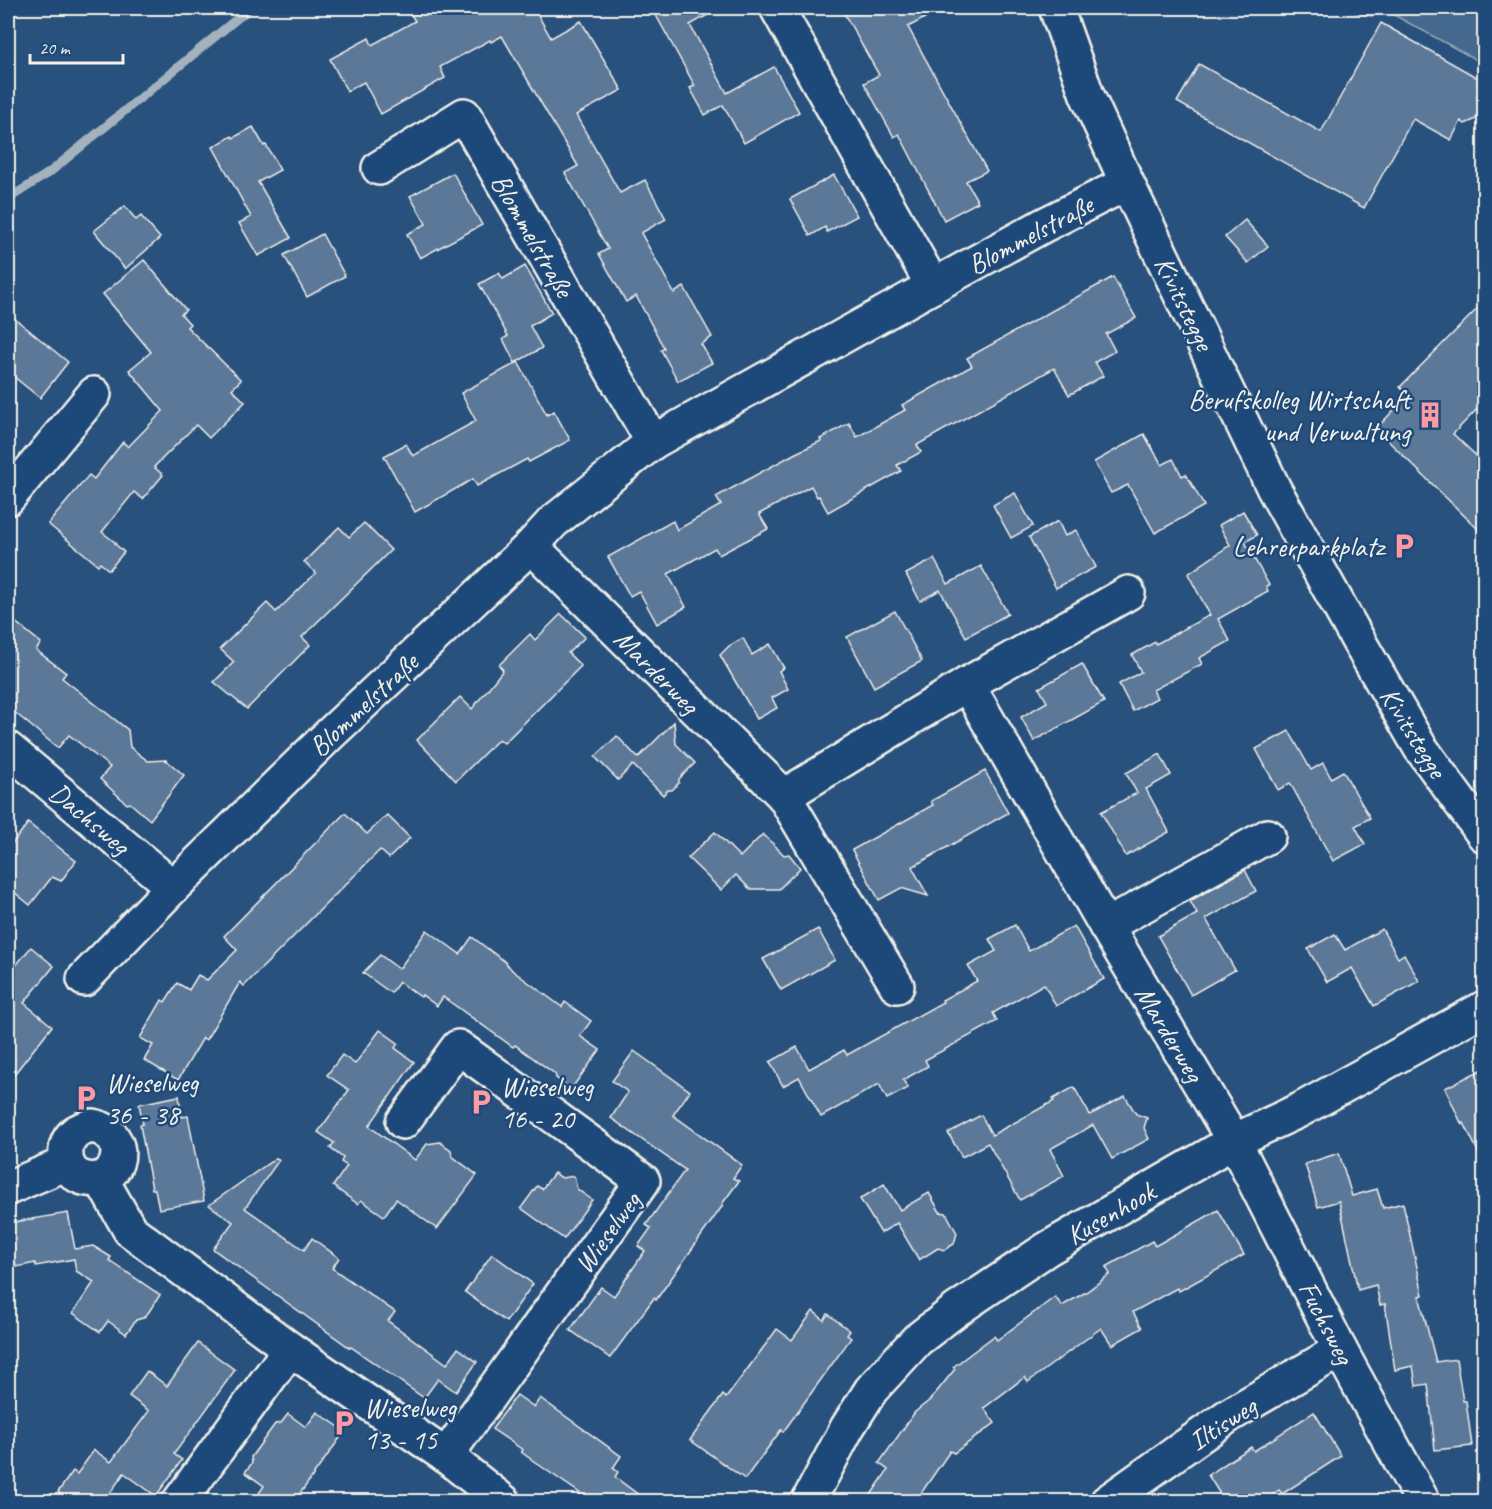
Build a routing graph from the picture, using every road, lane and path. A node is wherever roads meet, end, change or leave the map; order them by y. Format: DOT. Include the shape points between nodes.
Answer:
graph roads {
  1 [pos="777,8"];
  2 [pos="1056,8"];
  3 [pos="379,168"];
  4 [pos="1127,183"];
  5 [pos="933,286"];
  6 [pos="94,394"];
  7 [pos="653,442"];
  8 [pos="8,498"];
  9 [pos="531,546"];
  10 [pos="1128,593"];
  11 [pos="968,684"];
  12 [pos="8,749"];
  13 [pos="784,796"];
  14 [pos="1485,835"];
  15 [pos="1268,836"];
  16 [pos="174,887"];
  17 [pos="1106,926"];
  18 [pos="84,979"];
  19 [pos="897,986"];
  20 [pos="1485,1008"];
  21 [pos="403,1122"];
  22 [pos="1234,1141"];
  23 [pos="67,1163"];
  24 [pos="101,1179"];
  25 [pos="8,1188"];
  26 [pos="290,1348"];
  27 [pos="1340,1350"];
  28 [pos="446,1456"];
  29 [pos="179,1502"];
  30 [pos="504,1502"];
  31 [pos="808,1502"];
  32 [pos="1107,1502"];
  33 [pos="1423,1502"];
  1 -- 5 [label="street, Blommelstraße"];
  2 -- 4 [label="street, Kivitstegge" via="1087,95"];
  3 -- 7 [label="street, Blommelstraße" via="464,115"];
  4 -- 5 [label="street, Blommelstraße"];
  4 -- 14 [label="street, Kivitstegge" via="1274,489 1420,747"];
  5 -- 7 [label="street, Blommelstraße"];
  6 -- 8 [label="street"];
  7 -- 9 [label="street, Blommelstraße" via="553,522"];
  9 -- 13 [label="street, Marderweg"];
  9 -- 16 [label="street, Blommelstraße"];
  10 -- 11 [label="street"];
  11 -- 13 [label="street"];
  11 -- 17 [label="street, Marderweg"];
  12 -- 16 [label="street, Dachsweg"];
  13 -- 19 [label="street, Marderweg"];
  15 -- 17 [label="street"];
  16 -- 18 [label="street, Blommelstraße"];
  17 -- 22 [label="street, Marderweg"];
  20 -- 22 [label="street, Kusenhook" via="1300,1110"];
  21 -- 28 [label="street, Wieselweg" via="458,1047 643,1181"];
  22 -- 27 [label="street, Fuchsweg"];
  22 -- 31 [label="street, Kusenhook" via="1047,1249 916,1340 871,1390"];
  23 -- 24 [label="street" via="78,1176"];
  23 -- 24 [label="street" via="66,1146 75,1132 92,1126 103,1129 115,1139 118,1157 111,1172"];
  23 -- 25 [label="street"];
  24 -- 26 [label="street" via="130,1230"];
  26 -- 28 [label="street"];
  26 -- 29 [label="street"];
  27 -- 32 [label="street, Iltisweg" via="1228,1416"];
  27 -- 33 [label="street, Fuchsweg"];
  28 -- 30 [label="street"];
}
